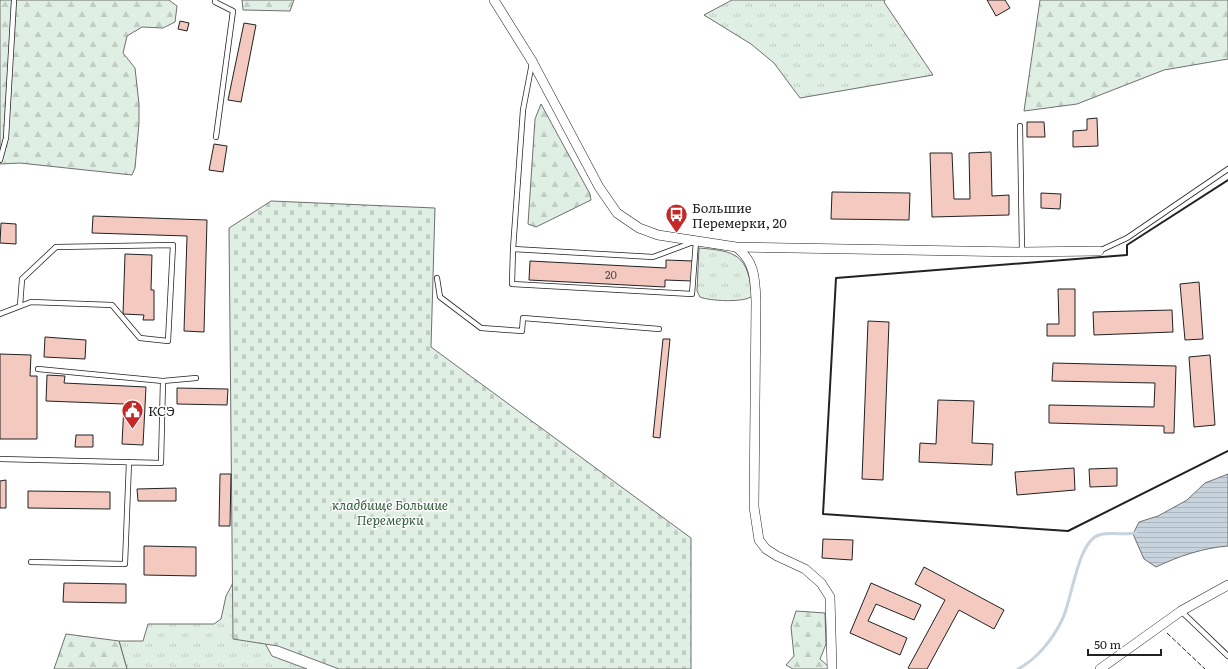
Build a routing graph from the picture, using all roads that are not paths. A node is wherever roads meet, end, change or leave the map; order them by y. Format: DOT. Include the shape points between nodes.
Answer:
graph roads {
  1 [pos="14,0"];
  2 [pos="215,0"];
  3 [pos="494,0"];
  4 [pos="532,61"];
  5 [pos="1020,126"];
  6 [pos="216,138"];
  7 [pos="0,160"];
  8 [pos="1228,169"];
  9 [pos="696,240"];
  10 [pos="736,247"];
  11 [pos="514,249"];
  12 [pos="1099,251"];
  13 [pos="1022,252"];
  14 [pos="437,278"];
  15 [pos="20,306"];
  16 [pos="0,314"];
  17 [pos="659,329"];
  18 [pos="38,369"];
  19 [pos="196,378"];
  20 [pos="163,380"];
  21 [pos="0,459"];
  22 [pos="129,462"];
  23 [pos="31,562"];
  24 [pos="1228,585"];
  25 [pos="1181,611"];
  26 [pos="1228,656"];
  27 [pos="832,669"];
  28 [pos="1100,669"];
  1 -- 7 [label="lane" via="6,138"];
  2 -- 6 [label="lane" via="233,11"];
  3 -- 4 [label="street"];
  4 -- 9 [label="street" via="599,187 617,213 648,232"];
  4 -- 11 [label="lane" via="523,110"];
  5 -- 13 [label="lane"];
  8 -- 12 [label="lane" via="1127,238"];
  9 -- 10 [label="street"];
  9 -- 11 [label="lane" via="653,257"];
  9 -- 11 [label="lane" via="692,294 512,284"];
  10 -- 13 [label="street"];
  10 -- 27 [label="street" via="748,258 754,274 754,507 759,540 766,549 777,556 805,569 821,583 830,597"];
  12 -- 13 [label="street"];
  14 -- 17 [label="lane" via="440,297 481,328 522,331 523,318"];
  15 -- 15 [label="lane" via="31,302 112,305 140,338 168,341 172,245 56,247 22,278"];
  15 -- 16 [label="lane"];
  18 -- 20 [label="lane"];
  19 -- 20 [label="lane"];
  20 -- 22 [label="lane" via="161,463"];
  21 -- 22 [label="lane"];
  22 -- 23 [label="lane" via="125,564"];
  24 -- 25 [label="street"];
  25 -- 26 [label="lane"];
  25 -- 28 [label="street"];
}
